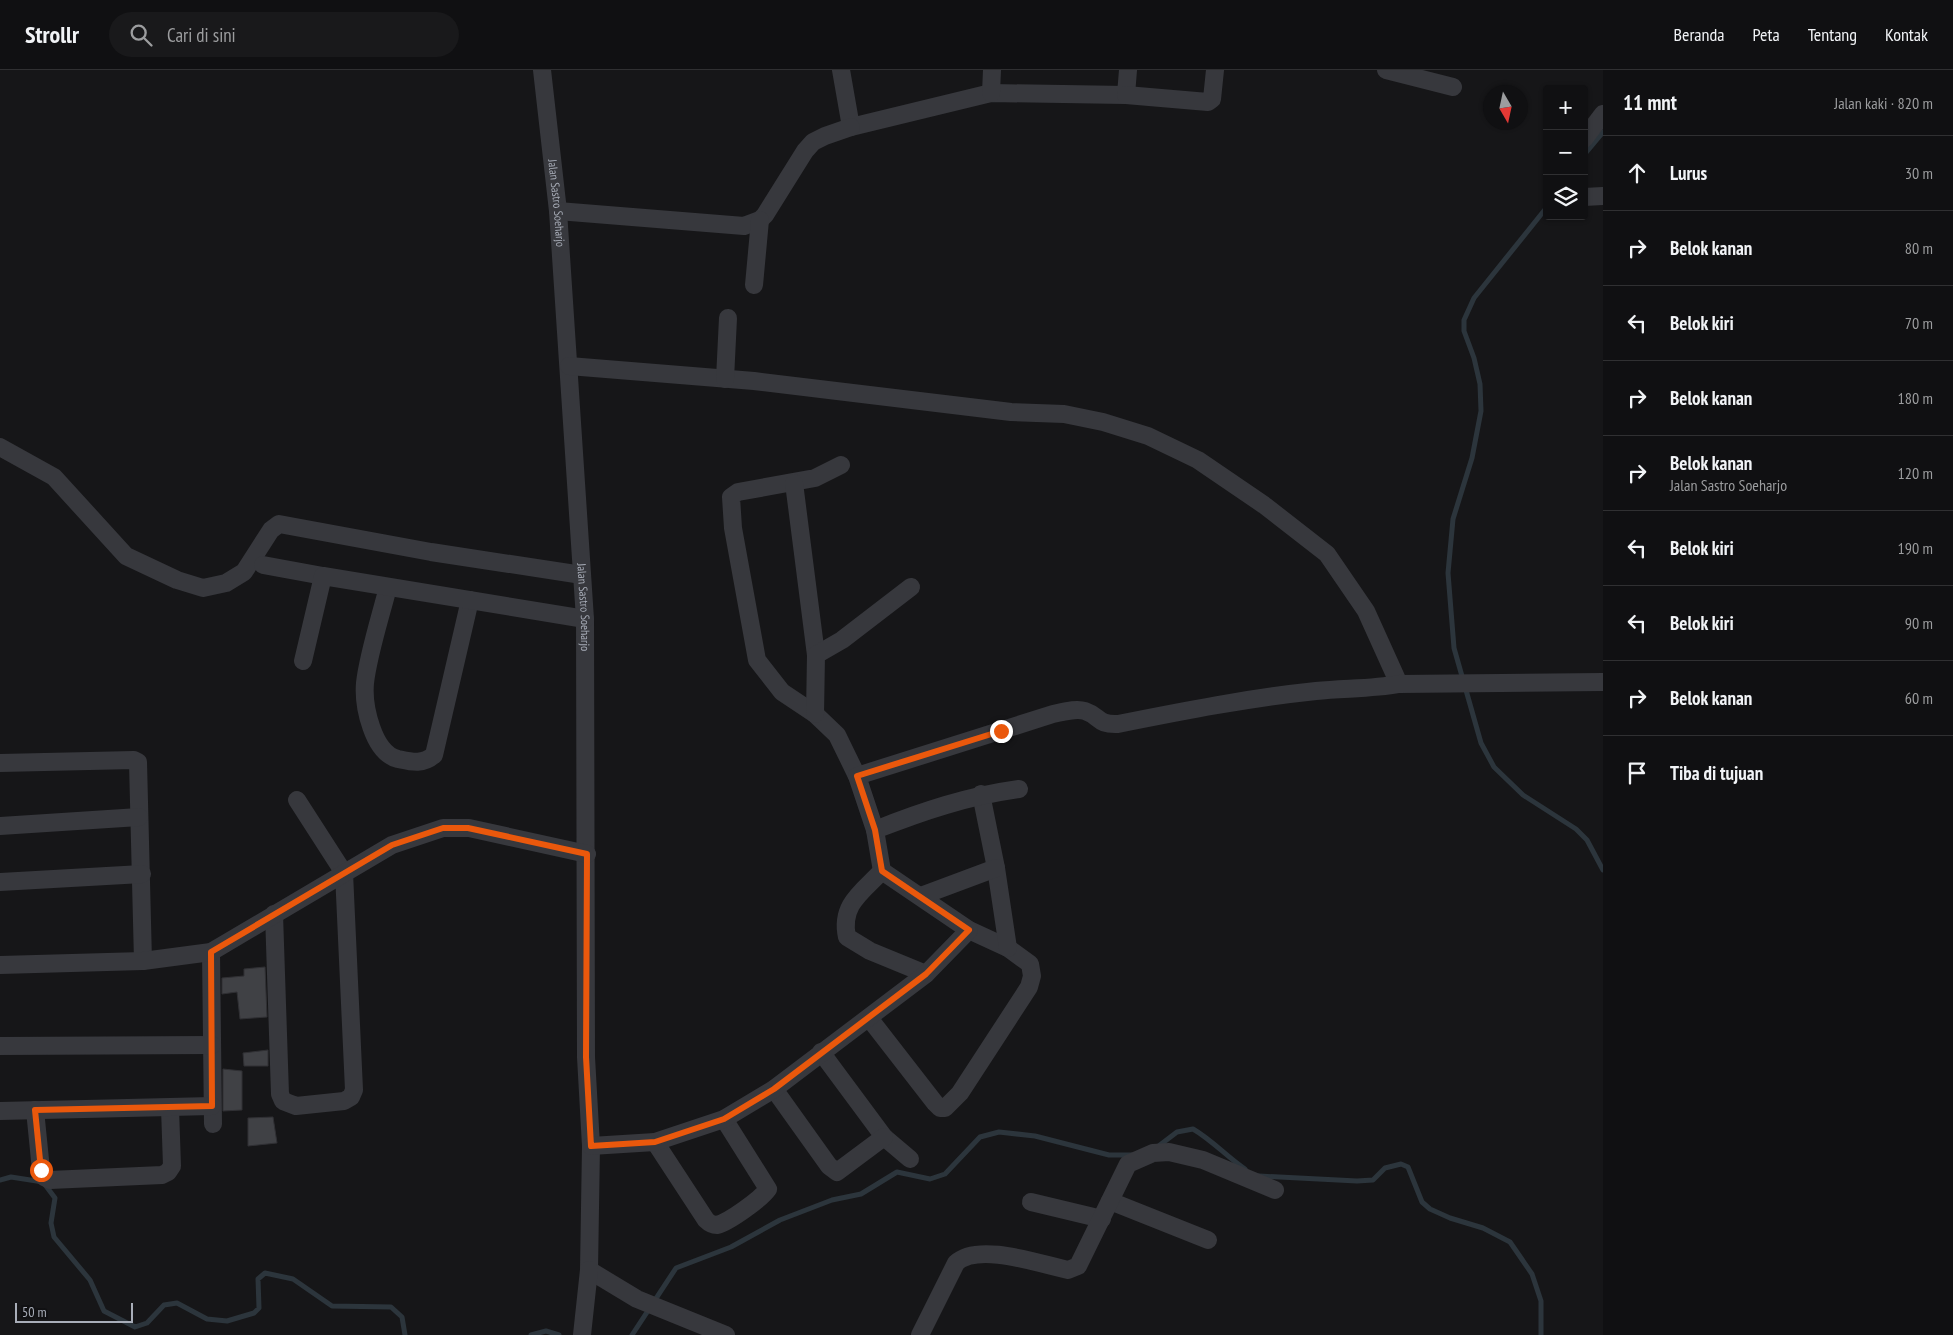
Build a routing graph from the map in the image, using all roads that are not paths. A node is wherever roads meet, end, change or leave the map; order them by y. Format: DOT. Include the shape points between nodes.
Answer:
graph roads {
  1 [pos="542,70"];
  2 [pos="840,70"];
  3 [pos="992,70"];
  4 [pos="1128,70"];
  5 [pos="1215,70"];
  6 [pos="1386,70"];
  7 [pos="1453,87"];
  8 [pos="991,93"];
  9 [pos="1126,95"];
  10 [pos="1603,114"];
  11 [pos="851,127"];
  12 [pos="1588,134"];
  13 [pos="1603,196"];
  14 [pos="1588,197"];
  15 [pos="558,211"];
  16 [pos="760,220"];
  17 [pos="754,285"];
  18 [pos="728,318"];
  19 [pos="569,366"];
  20 [pos="725,379"];
  21 [pos="0,447"];
  22 [pos="841,465"];
  23 [pos="794,483"];
  24 [pos="263,565"];
  25 [pos="582,575"];
  26 [pos="323,576"];
  27 [pos="388,587"];
  28 [pos="911,587"];
  29 [pos="470,600"];
  30 [pos="585,619"];
  31 [pos="816,655"];
  32 [pos="302,661"];
  33 [pos="1603,682"];
  34 [pos="1399,684"];
  35 [pos="815,714"];
  36 [pos="0,763"];
  37 [pos="857,776"];
  38 [pos="1019,789"];
  39 [pos="981,794"];
  40 [pos="297,800"];
  41 [pos="139,817"];
  42 [pos="0,826"];
  43 [pos="875,830"];
  44 [pos="587,854"];
  45 [pos="996,868"];
  46 [pos="882,871"];
  47 [pos="344,873"];
  48 [pos="142,874"];
  49 [pos="0,882"];
  50 [pos="921,896"];
  51 [pos="274,914"];
  52 [pos="969,930"];
  53 [pos="1008,948"];
  54 [pos="211,952"];
  55 [pos="143,961"];
  56 [pos="0,965"];
  57 [pos="926,974"];
  58 [pos="869,1018"];
  59 [pos="212,1045"];
  60 [pos="0,1046"];
  61 [pos="821,1052"];
  62 [pos="774,1089"];
  63 [pos="212,1106"];
  64 [pos="170,1108"];
  65 [pos="35,1110"];
  66 [pos="0,1111"];
  67 [pos="724,1119"];
  68 [pos="213,1124"];
  69 [pos="884,1137"];
  70 [pos="655,1142"];
  71 [pos="591,1146"];
  72 [pos="910,1160"];
  73 [pos="1274,1190"];
  74 [pos="1110,1201"];
  75 [pos="1031,1202"];
  76 [pos="1102,1220"];
  77 [pos="1208,1240"];
  78 [pos="589,1270"];
  79 [pos="582,1334"];
  80 [pos="726,1335"];
  81 [pos="920,1335"];
  1 -- 15 [label="street, Jalan Sastro Soeharjo"];
  2 -- 11 [label="street"];
  3 -- 8 [label="street"];
  4 -- 9 [label="street"];
  5 -- 9 [label="street" via="1213,96 1208,102"];
  6 -- 7 [label="street"];
  8 -- 9 [label="street"];
  8 -- 11 [label="street"];
  10 -- 12 [label="street"];
  11 -- 16 [label="street" via="813,142"];
  13 -- 14 [label="street"];
  15 -- 16 [label="street" via="735,227"];
  15 -- 19 [label="street, Jalan Sastro Soeharjo"];
  16 -- 17 [label="street"];
  18 -- 20 [label="street"];
  19 -- 20 [label="street"];
  19 -- 25 [label="street, Jalan Sastro Soeharjo"];
  20 -- 34 [label="street" via="1011,412 1064,414 1148,436 1198,460 1327,554 1366,611"];
  21 -- 25 [label="street" via="54,478 126,556 177,580 203,588 226,583 244,572 271,530 279,524"];
  22 -- 23 [label="street" via="830,472"];
  23 -- 31 [label="street"];
  23 -- 35 [label="street" via="738,492 731,497 733,528 757,660 782,692"];
  24 -- 26 [label="street"];
  25 -- 30 [label="street, Jalan Sastro Soeharjo"];
  26 -- 27 [label="street"];
  26 -- 32 [label="street"];
  27 -- 29 [label="street"];
  27 -- 29 [label="street" via="365,682 365,699 382,748 391,757 414,763 427,761 434,755"];
  28 -- 31 [label="street" via="842,640"];
  29 -- 30 [label="street"];
  30 -- 44 [label="street, Jalan Sastro Soeharjo"];
  31 -- 35 [label="street"];
  33 -- 34 [label="street"];
  34 -- 37 [label="street" via="1233,702 1106,725 1086,711 1072,710"];
  35 -- 37 [label="street" via="837,736"];
  36 -- 41 [label="street" via="134,760 139,767"];
  37 -- 43 [label="street"];
  38 -- 39 [label="street"];
  39 -- 43 [label="street"];
  39 -- 45 [label="street"];
  40 -- 47 [label="street"];
  41 -- 42 [label="street"];
  41 -- 48 [label="street"];
  43 -- 46 [label="street"];
  44 -- 47 [label="street" via="468,828 443,828 392,845"];
  44 -- 71 [label="street, Jalan Sastro Soeharjo" via="586,1057"];
  45 -- 50 [label="street"];
  45 -- 53 [label="street"];
  46 -- 50 [label="street"];
  46 -- 57 [label="street" via="848,907 844,924 847,937 870,951"];
  47 -- 51 [label="street"];
  47 -- 51 [label="street" via="354,1090 344,1101 296,1106 283,1101 280,1094"];
  48 -- 49 [label="street"];
  48 -- 55 [label="street"];
  50 -- 52 [label="street"];
  51 -- 54 [label="street"];
  52 -- 53 [label="street"];
  52 -- 57 [label="street"];
  53 -- 58 [label="street" via="1030,964 1032,976 1029,987 960,1093 945,1108 935,1103"];
  54 -- 55 [label="street"];
  54 -- 59 [label="street"];
  55 -- 56 [label="street"];
  57 -- 58 [label="street"];
  58 -- 61 [label="street"];
  59 -- 60 [label="street"];
  59 -- 63 [label="street"];
  61 -- 62 [label="street"];
  61 -- 69 [label="street"];
  62 -- 67 [label="street"];
  62 -- 69 [label="street" via="829,1166 837,1172"];
  63 -- 64 [label="street"];
  63 -- 68 [label="street"];
  64 -- 65 [label="street"];
  64 -- 65 [label="street" via="172,1166 168,1172 162,1175 50,1180 41,1170"];
  65 -- 66 [label="street"];
  67 -- 70 [label="street"];
  67 -- 70 [label="street" via="768,1189 746,1208 718,1225 706,1220"];
  69 -- 72 [label="street"];
  70 -- 71 [label="street"];
  71 -- 78 [label="street, Jalan Sastro Soeharjo"];
  73 -- 74 [label="street" via="1203,1160 1169,1152 1153,1153 1128,1164"];
  74 -- 76 [label="street"];
  74 -- 77 [label="street"];
  75 -- 76 [label="street"];
  76 -- 81 [label="street" via="1083,1260 1068,1270 997,1254 963,1256 956,1262"];
  78 -- 79 [label="street, Jalan Sastro Soeharjo"];
  78 -- 80 [label="street" via="637,1299"];
}
